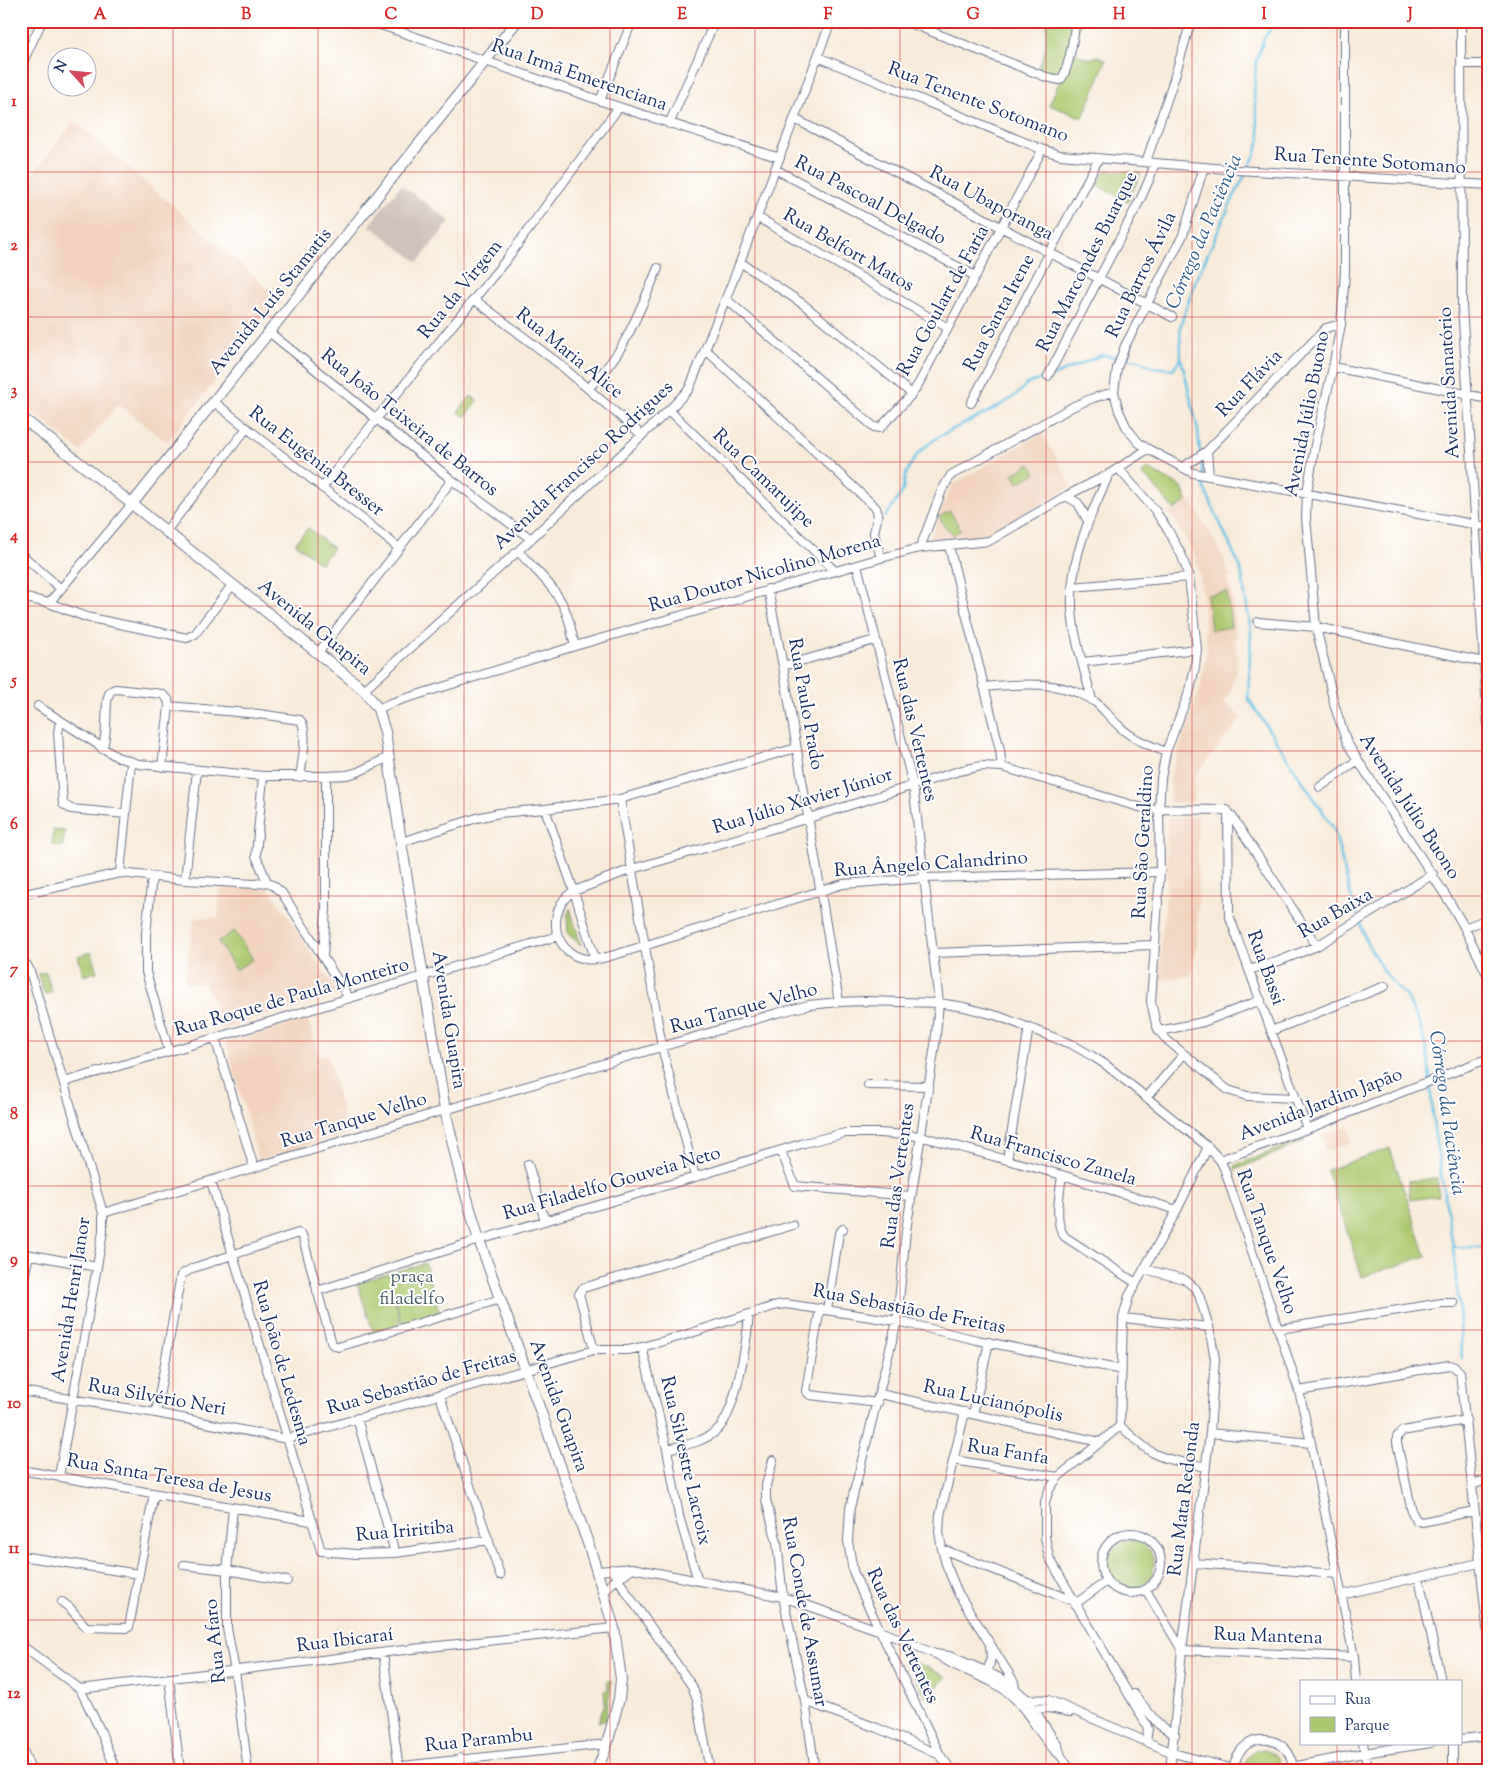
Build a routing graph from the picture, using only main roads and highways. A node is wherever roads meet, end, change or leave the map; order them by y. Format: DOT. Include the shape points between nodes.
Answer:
graph roads {
  1 [pos="517,21"];
  2 [pos="21,417"];
  3 [pos="132,504"];
  4 [pos="597,1771"];
  1 -- 3 [label="main road, Avenida Luís Stamatis"];
  2 -- 3 [label="main road, Avenida Guapira"];
  3 -- 4 [label="main road, Avenida Guapira" via="364,690 382,718 445,1110 462,1183 479,1240 598,1571 614,1628 621,1679 619,1699"];
}
